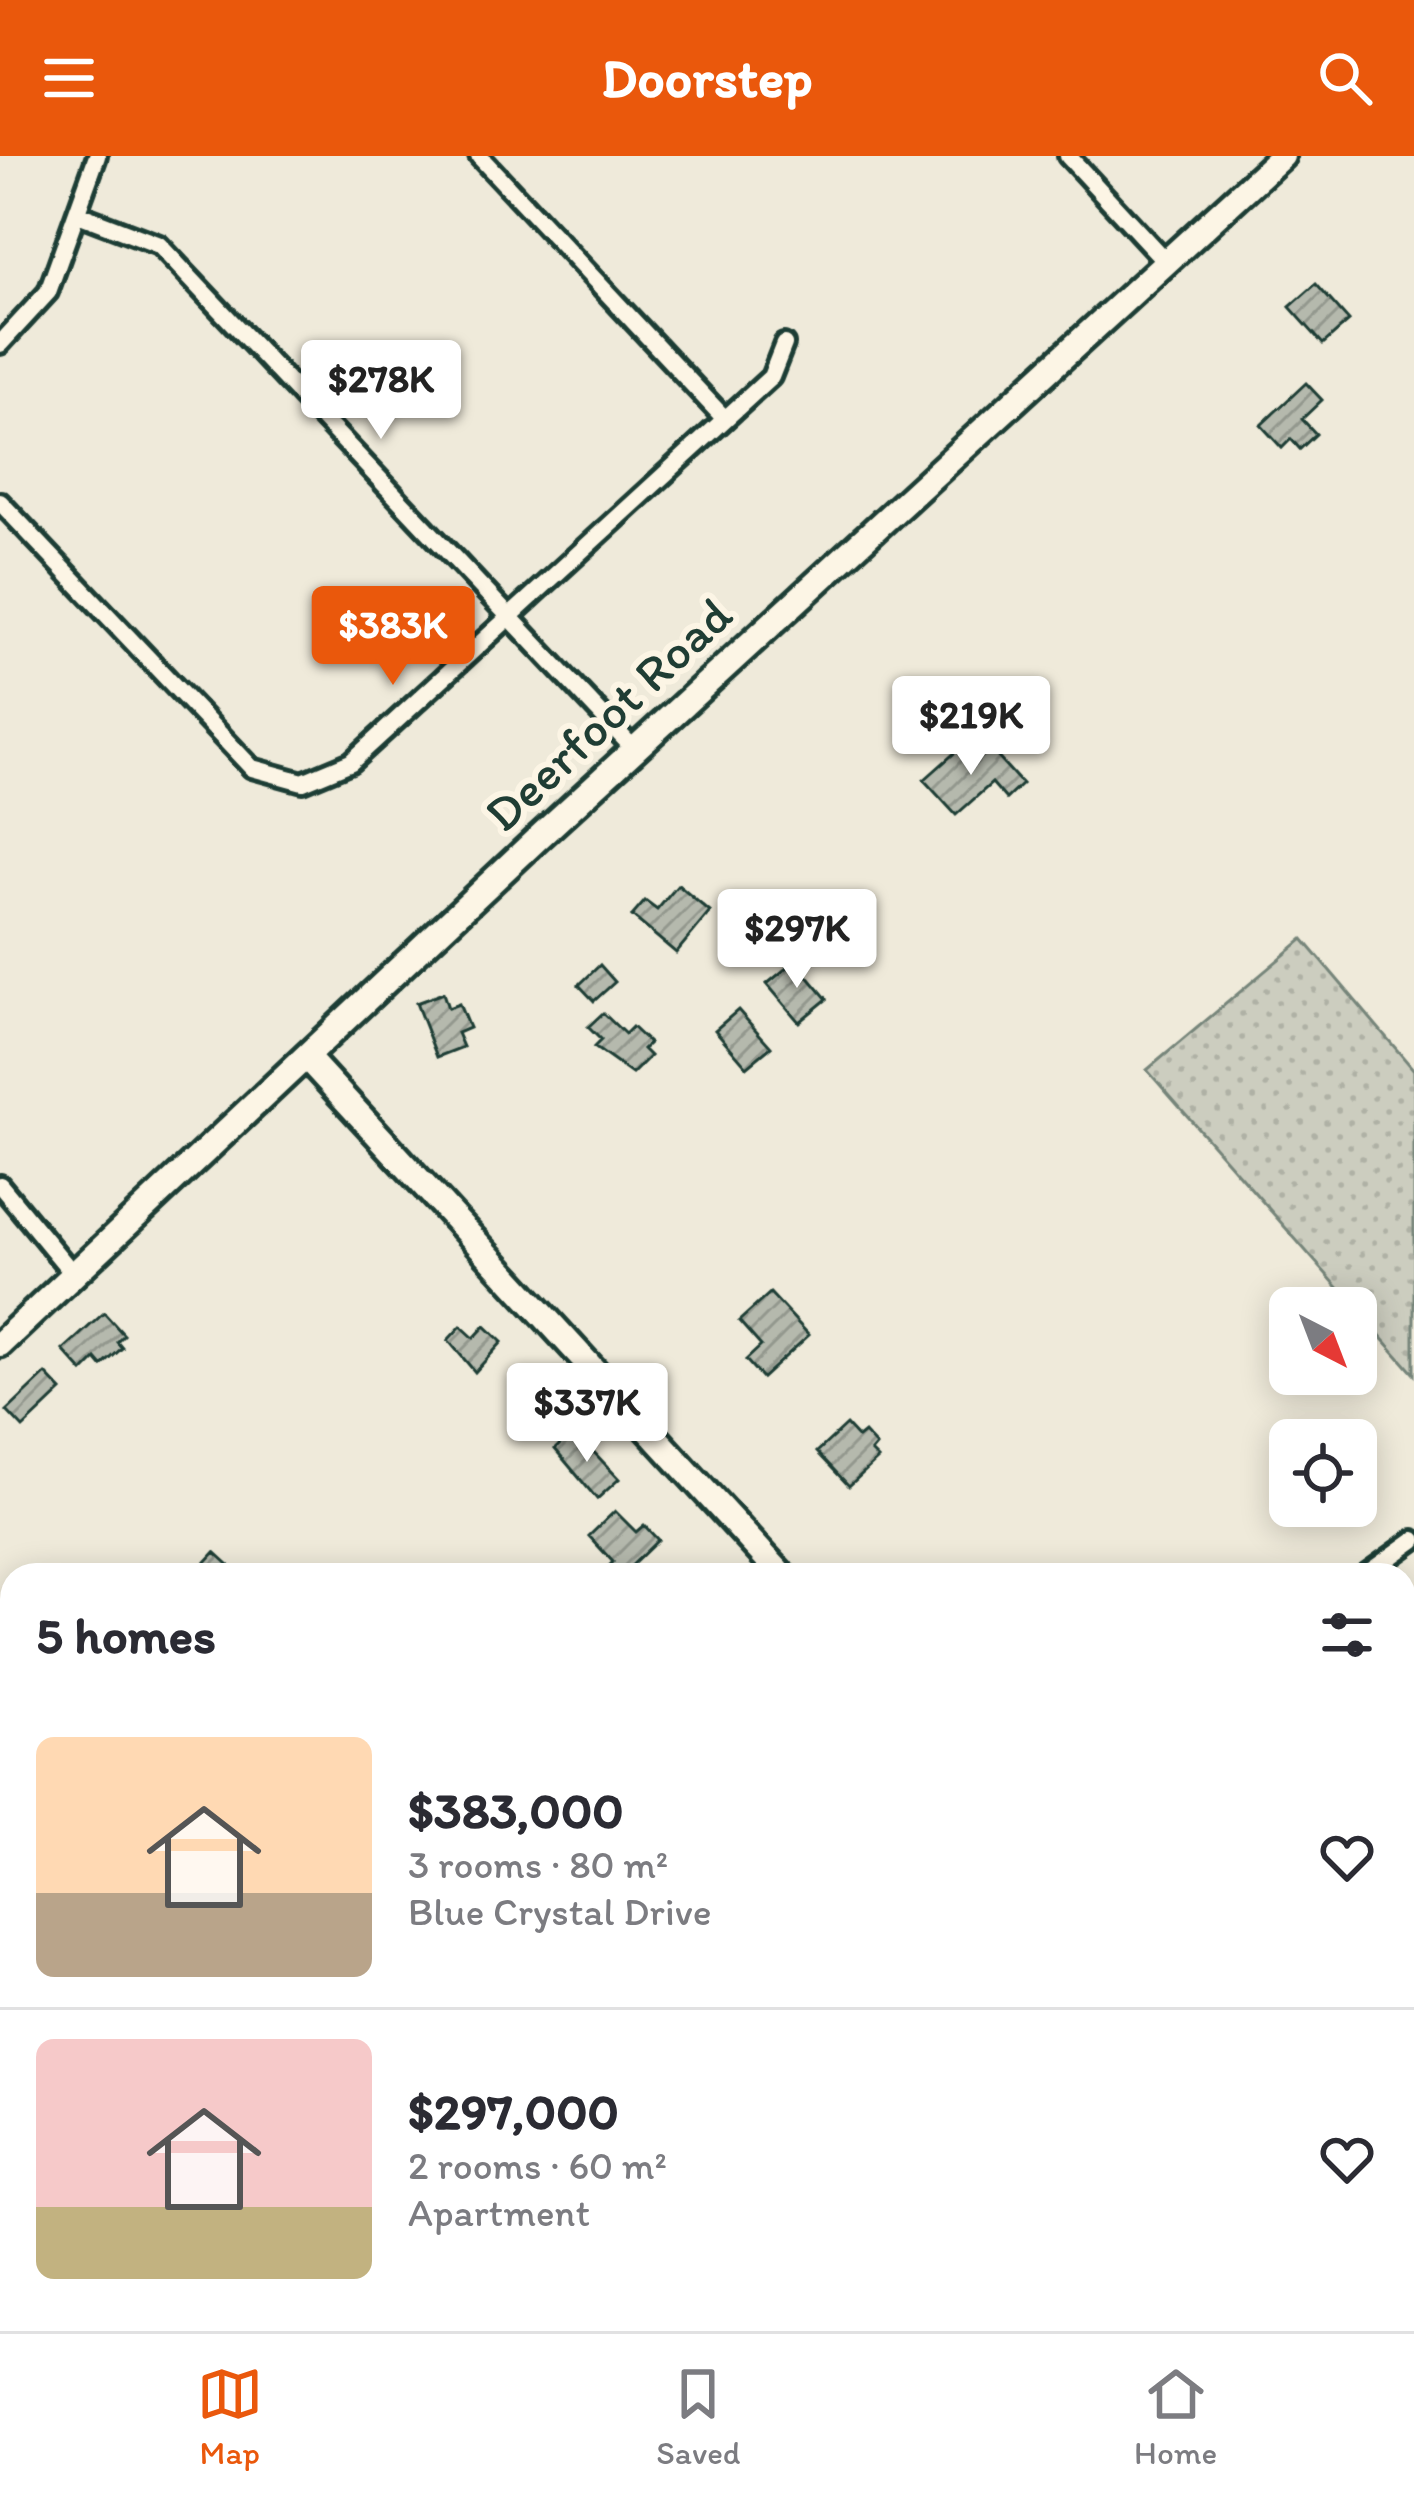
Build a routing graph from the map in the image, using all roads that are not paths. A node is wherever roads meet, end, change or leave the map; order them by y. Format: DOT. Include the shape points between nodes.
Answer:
graph roads {
  1 [pos="97,156"];
  2 [pos="479,156"];
  3 [pos="1068,156"];
  4 [pos="1282,156"];
  5 [pos="78,214"];
  6 [pos="1166,262"];
  7 [pos="0,344"];
  8 [pos="784,344"];
  9 [pos="725,419"];
  10 [pos="0,502"];
  11 [pos="510,616"];
  12 [pos="634,749"];
  13 [pos="308,1059"];
  14 [pos="0,1185"];
  15 [pos="74,1275"];
  16 [pos="0,1344"];
  17 [pos="1414,1540"];
  18 [pos="771,1563"];
  19 [pos="1382,1563"];
  1 -- 5 [label="street"];
  2 -- 9 [label="street"];
  3 -- 6 [label="street"];
  4 -- 6 [label="street, Deerfoot Road"];
  5 -- 7 [label="street" via="48,292"];
  5 -- 11 [label="street" via="159,245"];
  6 -- 12 [label="street, Deerfoot Road"];
  8 -- 9 [label="street" via="771,377"];
  9 -- 11 [label="street"];
  10 -- 11 [label="street" via="252,768 287,782 351,762"];
  11 -- 12 [label="street"];
  12 -- 13 [label="street, Deerfoot Road"];
  13 -- 15 [label="street, Deerfoot Road"];
  13 -- 18 [label="street"];
  14 -- 15 [label="street"];
  15 -- 16 [label="street, Deerfoot Road"];
  17 -- 19 [label="street"];
}
